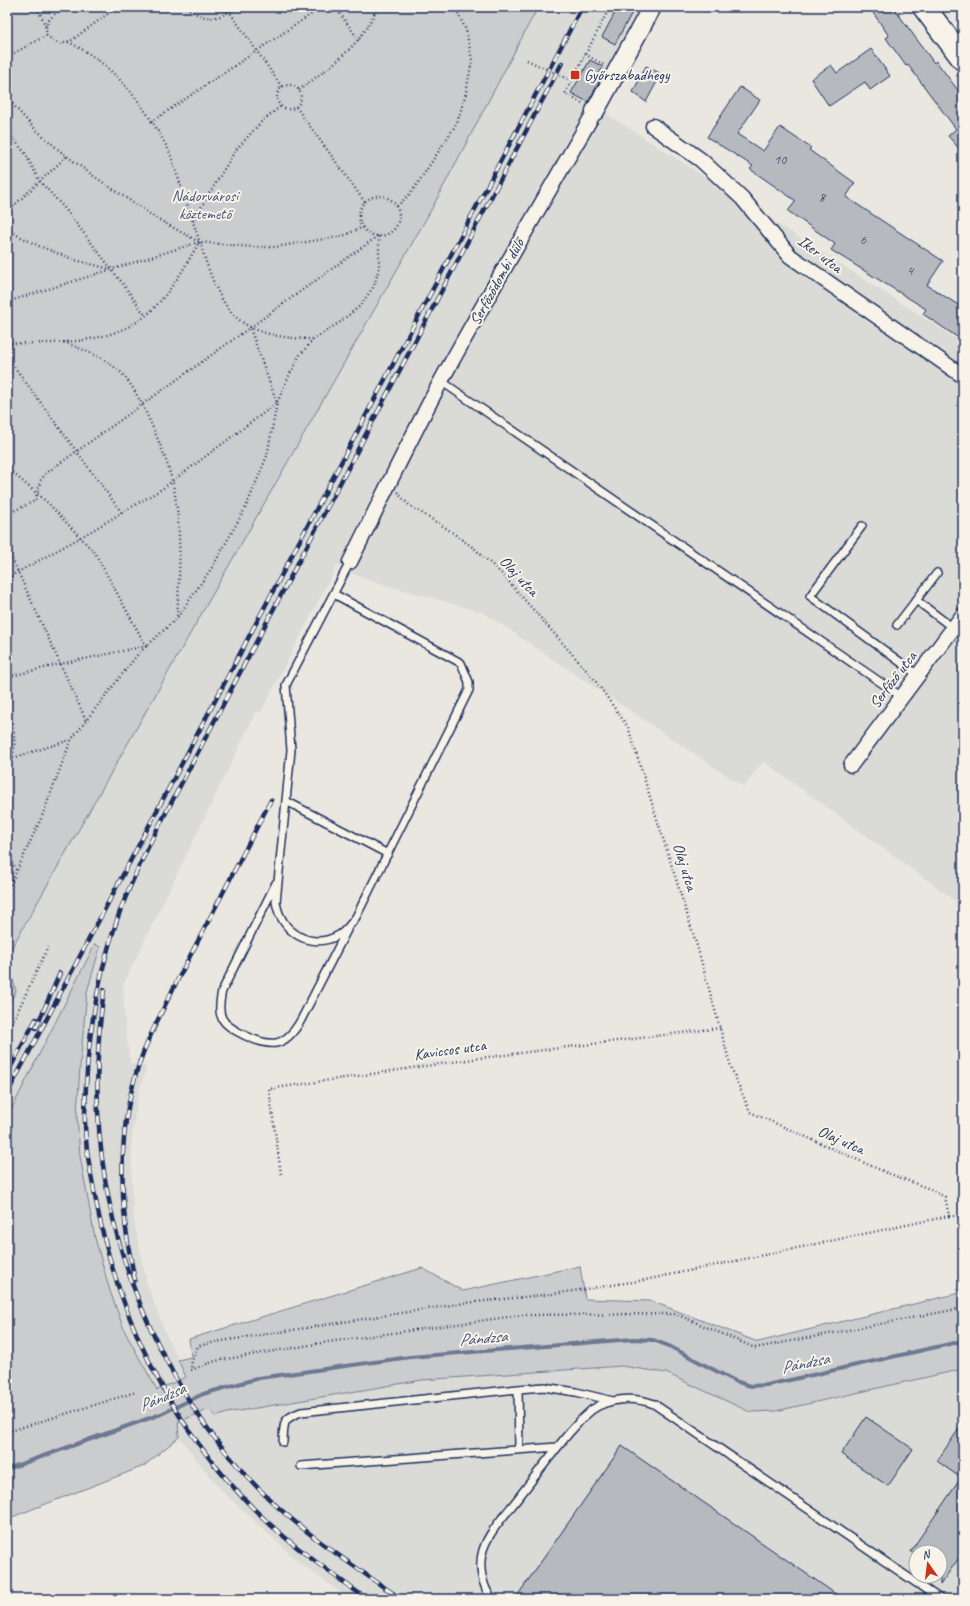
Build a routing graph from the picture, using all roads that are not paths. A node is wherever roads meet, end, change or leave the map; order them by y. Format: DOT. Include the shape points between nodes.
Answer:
graph roads {
  1 [pos="652,7"];
  2 [pos="924,7"];
  3 [pos="963,59"];
  4 [pos="595,111"];
  5 [pos="653,126"];
  6 [pos="963,376"];
  7 [pos="441,381"];
  8 [pos="862,526"];
  9 [pos="350,562"];
  10 [pos="937,573"];
  11 [pos="334,594"];
  12 [pos="916,600"];
  13 [pos="963,615"];
  14 [pos="897,625"];
  15 [pos="953,628"];
  16 [pos="918,675"];
  17 [pos="902,697"];
  18 [pos="850,766"];
  19 [pos="286,801"];
  20 [pos="388,854"];
  21 [pos="278,877"];
  22 [pos="348,928"];
  23 [pos="518,1389"];
  24 [pos="613,1401"];
  25 [pos="283,1442"];
  26 [pos="557,1448"];
  27 [pos="519,1450"];
  28 [pos="301,1466"];
  29 [pos="492,1599"];
  30 [pos="940,1599"];
  1 -- 4 [label="street, Serfőződombi dűlő"];
  2 -- 3 [label="main road"];
  4 -- 7 [label="street, Serfőződombi dűlő"];
  5 -- 6 [label="street, Iker utca" via="701,160 742,198 790,256"];
  7 -- 9 [label="street, Serfőződombi dűlő"];
  7 -- 17 [label="lane"];
  8 -- 16 [label="lane" via="810,596"];
  9 -- 11 [label="lane"];
  10 -- 12 [label="lane"];
  11 -- 19 [label="lane" via="286,685 291,750"];
  11 -- 20 [label="lane" via="461,663 470,682 470,690"];
  12 -- 14 [label="lane"];
  12 -- 15 [label="lane"];
  13 -- 15 [label="street, Serfőző utca"];
  15 -- 16 [label="street, Serfőző utca"];
  16 -- 17 [label="street, Serfőző utca"];
  17 -- 18 [label="street, Serfőző utca"];
  19 -- 20 [label="lane"];
  19 -- 21 [label="lane"];
  20 -- 22 [label="lane" via="356,918"];
  21 -- 22 [label="lane" via="278,912 290,930 299,937 331,939"];
  21 -- 22 [label="lane" via="222,991 220,1014 229,1027 265,1044 288,1038 295,1031"];
  23 -- 24 [label="lane" via="544,1387"];
  23 -- 25 [label="lane" via="301,1412 289,1416 285,1421"];
  23 -- 27 [label="lane"];
  24 -- 26 [label="lane" via="585,1415"];
  24 -- 30 [label="lane" via="627,1398 642,1399 654,1404"];
  26 -- 27 [label="lane"];
  26 -- 29 [label="lane" via="484,1548 482,1575"];
  27 -- 28 [label="lane"];
}
